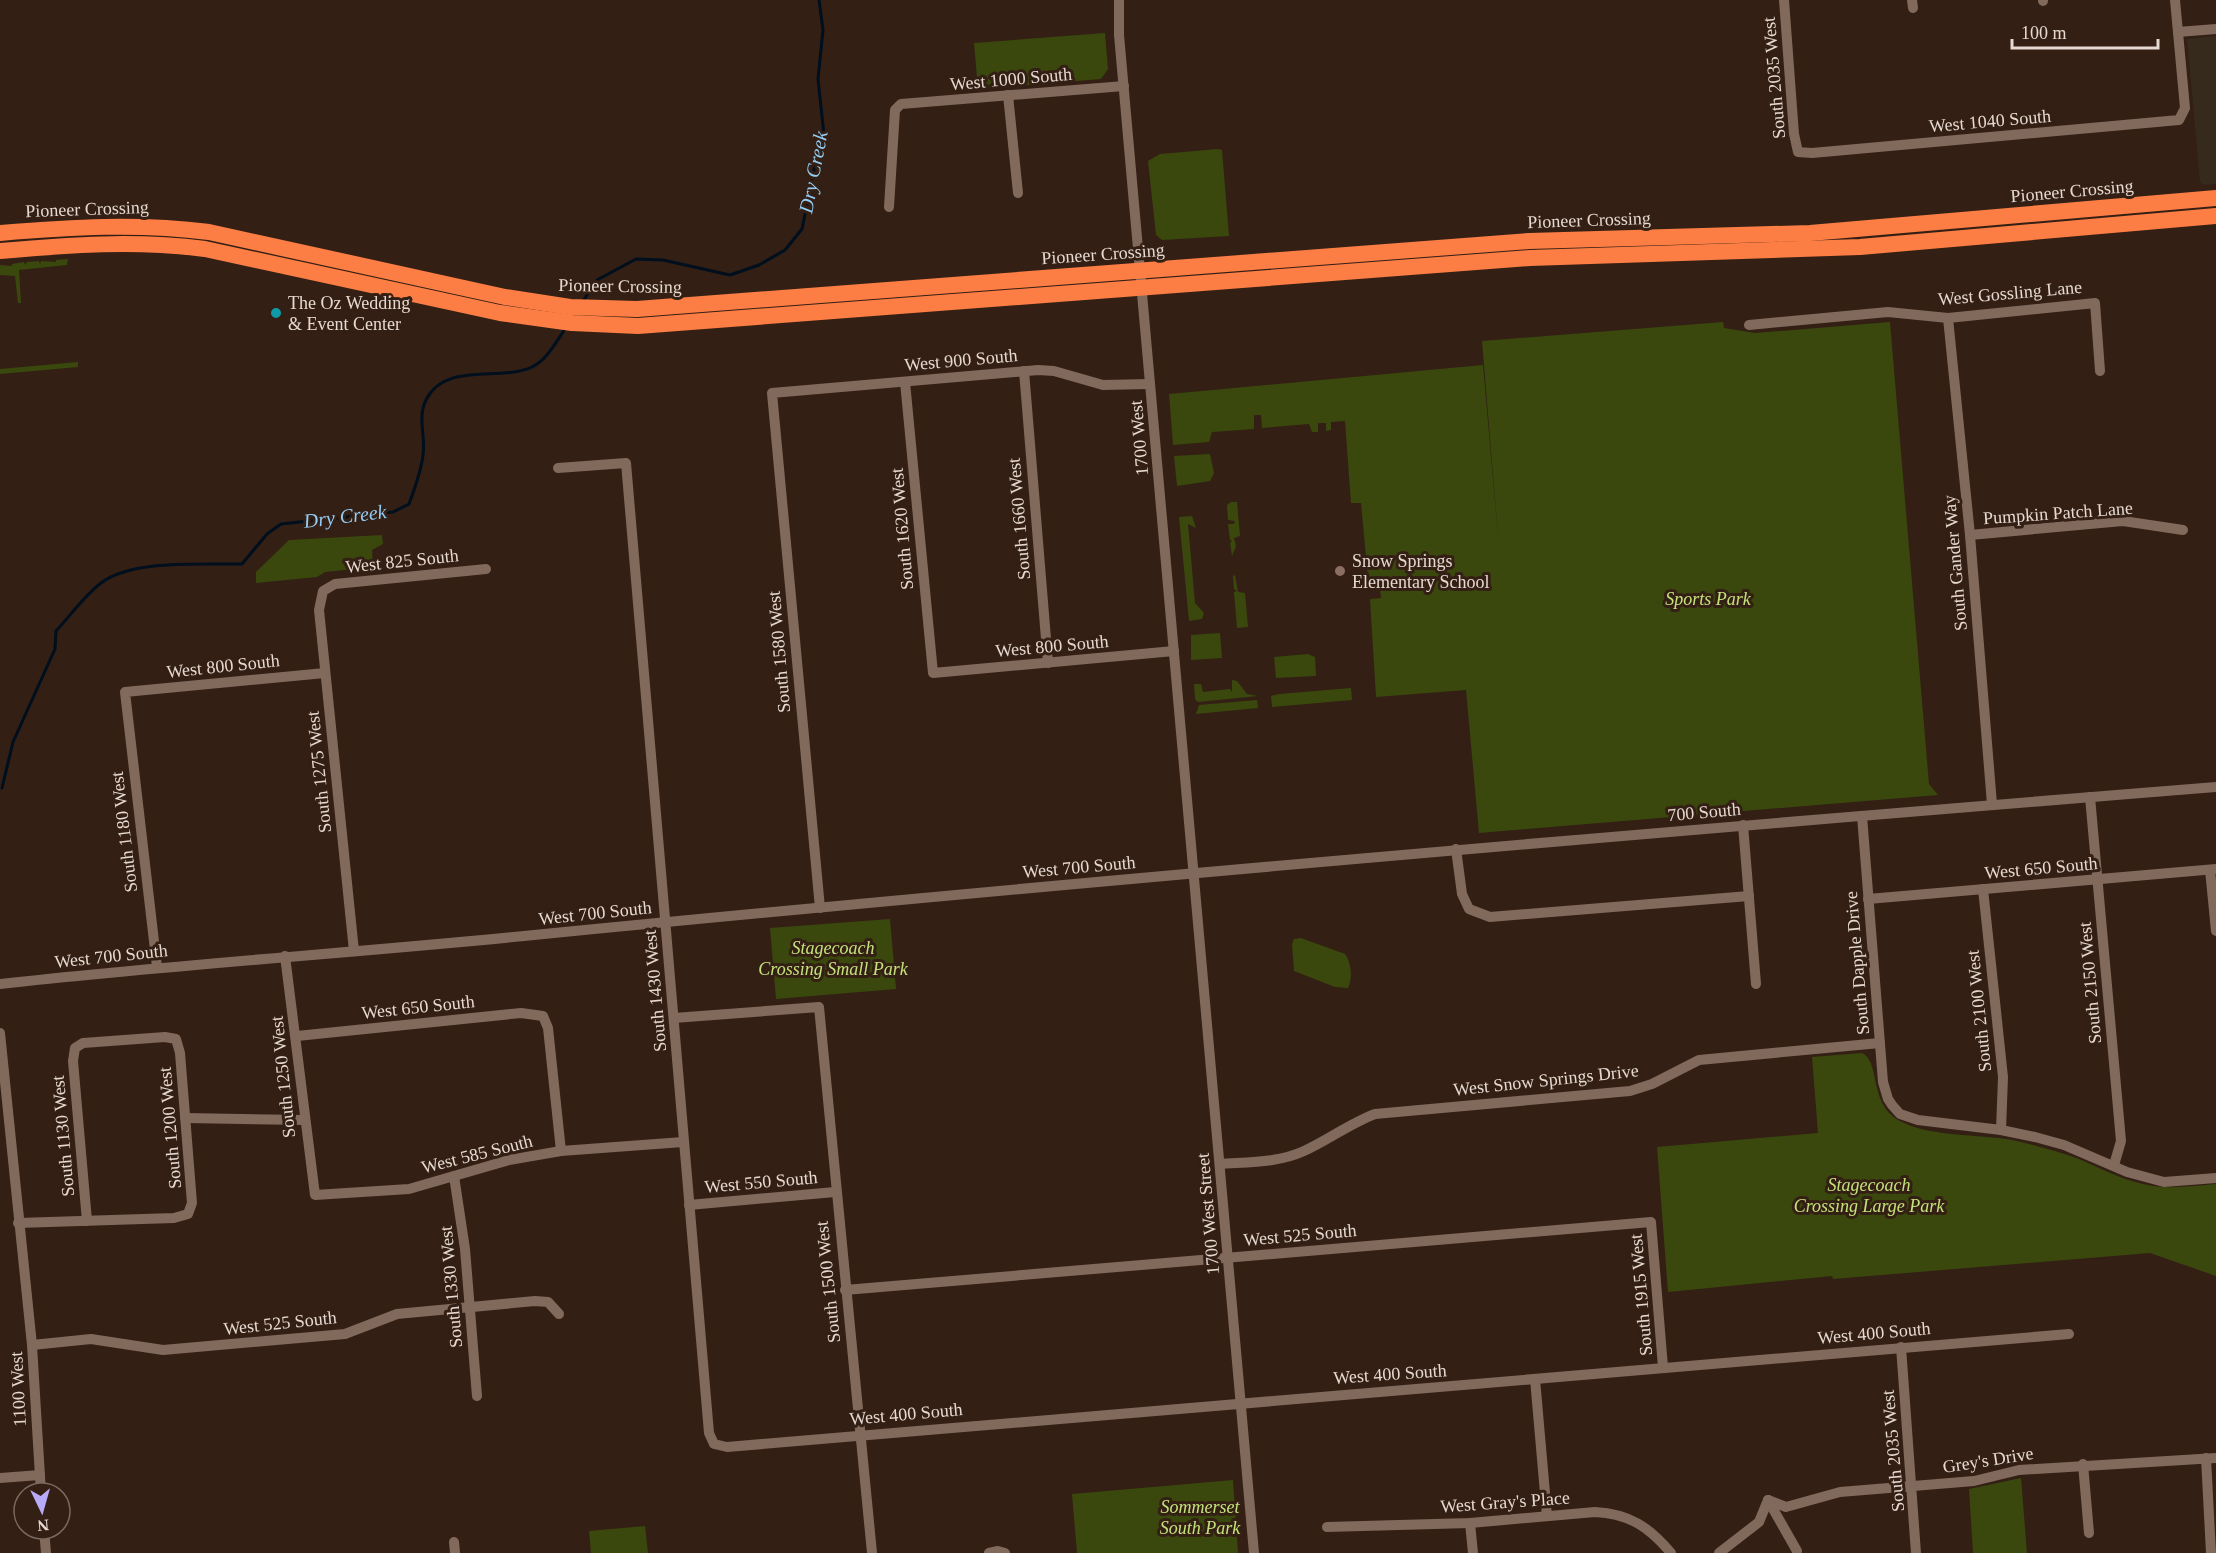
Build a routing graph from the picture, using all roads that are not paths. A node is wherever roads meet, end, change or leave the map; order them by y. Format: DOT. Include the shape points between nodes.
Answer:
graph roads {
  1 [pos="1119,0"];
  2 [pos="1784,0"];
  3 [pos="2175,0"];
  4 [pos="2216,29"];
  5 [pos="2178,32"];
  6 [pos="1124,86"];
  7 [pos="1008,96"];
  8 [pos="1798,153"];
  9 [pos="1018,193"];
  10 [pos="2216,198"];
  11 [pos="889,207"];
  12 [pos="2216,216"];
  13 [pos="0,233"];
  14 [pos="0,251"];
  15 [pos="1140,271"];
  16 [pos="1141,288"];
  17 [pos="1948,318"];
  18 [pos="1749,325"];
  19 [pos="2100,371"];
  20 [pos="1024,372"];
  21 [pos="905,382"];
  22 [pos="1150,384"];
  23 [pos="772,393"];
  24 [pos="558,468"];
  25 [pos="2183,530"];
  26 [pos="1970,535"];
  27 [pos="486,569"];
  28 [pos="323,591"];
  29 [pos="1174,651"];
  30 [pos="1048,663"];
  31 [pos="325,673"];
  32 [pos="933,673"];
  33 [pos="125,692"];
  34 [pos="2216,787"];
  35 [pos="2090,797"];
  36 [pos="1992,804"];
  37 [pos="1862,816"];
  38 [pos="1743,825"];
  39 [pos="1456,849"];
  40 [pos="2213,869"];
  41 [pos="1194,873"];
  42 [pos="2098,879"];
  43 [pos="1983,889"];
  44 [pos="1749,896"];
  45 [pos="1868,899"];
  46 [pos="820,909"];
  47 [pos="666,922"];
  48 [pos="2216,931"];
  49 [pos="354,951"];
  50 [pos="285,956"];
  51 [pos="157,967"];
  52 [pos="0,984"];
  53 [pos="1756,984"];
  54 [pos="674,1018"];
  55 [pos="0,1033"];
  56 [pos="297,1036"];
  57 [pos="1880,1043"];
  58 [pos="75,1048"];
  59 [pos="185,1118"];
  60 [pos="304,1120"];
  61 [pos="2001,1130"];
  62 [pos="683,1142"];
  63 [pos="561,1151"];
  64 [pos="1220,1164"];
  65 [pos="2114,1165"];
  66 [pos="454,1176"];
  67 [pos="2216,1178"];
  68 [pos="835,1192"];
  69 [pos="315,1195"];
  70 [pos="689,1205"];
  71 [pos="87,1221"];
  72 [pos="1651,1221"];
  73 [pos="18,1223"];
  74 [pos="1228,1257"];
  75 [pos="845,1290"];
  76 [pos="470,1306"];
  77 [pos="559,1314"];
  78 [pos="2068,1334"];
  79 [pos="33,1345"];
  80 [pos="1901,1347"];
  81 [pos="1663,1367"];
  82 [pos="1535,1379"];
  83 [pos="477,1396"];
  84 [pos="1241,1402"];
  85 [pos="861,1435"];
  86 [pos="714,1444"];
  87 [pos="2211,1458"];
  88 [pos="2083,1464"];
  89 [pos="40,1475"];
  90 [pos="0,1478"];
  91 [pos="40,1481"];
  92 [pos="1912,1487"];
  93 [pos="1768,1500"];
  94 [pos="1547,1516"];
  95 [pos="1470,1523"];
  96 [pos="1327,1527"];
  97 [pos="2089,1533"];
  98 [pos="1797,1551"];
  99 [pos="872,1553"];
  100 [pos="989,1553"];
  101 [pos="1005,1553"];
  102 [pos="1254,1553"];
  103 [pos="1473,1553"];
  104 [pos="1671,1553"];
  105 [pos="1719,1553"];
  106 [pos="1916,1553"];
  107 [pos="2211,1553"];
  1 -- 6 [label="street, 1700 West"];
  2 -- 8 [label="street, South 2035 West"];
  3 -- 5 [label="street"];
  4 -- 5 [label="street"];
  5 -- 8 [label="street, West 1040 South" via="2185,108 2183,116 2175,122"];
  6 -- 7 [label="street, West 1000 South"];
  6 -- 15 [label="street, 1700 West"];
  7 -- 9 [label="street"];
  7 -- 11 [label="street, West 1000 South" via="901,104 895,110"];
  10 -- 15 [label="highway, Pioneer Crossing" via="1822,232 1529,241"];
  12 -- 16 [label="highway, Pioneer Crossing" via="1860,247 1530,258"];
  13 -- 15 [label="highway, Pioneer Crossing" via="125,225 199,231 505,297 579,307 669,308"];
  14 -- 16 [label="highway, Pioneer Crossing" via="125,242 195,247 500,313 570,323 671,325"];
  15 -- 16 [label="street, 1700 West"];
  16 -- 22 [label="street, 1700 West"];
  17 -- 18 [label="street, West Gossling Lane" via="1888,312"];
  17 -- 19 [label="street, West Gossling Lane" via="2095,303"];
  17 -- 26 [label="street, South Gander Way"];
  20 -- 21 [label="street, West 900 South"];
  20 -- 22 [label="street, West 900 South" via="1054,371 1103,385"];
  20 -- 30 [label="street, South 1660 West"];
  21 -- 23 [label="street, West 900 South"];
  21 -- 32 [label="street, South 1620 West"];
  22 -- 29 [label="street, 1700 West"];
  23 -- 46 [label="street, South 1580 West"];
  24 -- 47 [label="street, South 1430 West" via="626,463"];
  25 -- 26 [label="street, Pumpkin Patch Lane" via="2123,521"];
  26 -- 36 [label="street, South Gander Way"];
  27 -- 28 [label="street, West 825 South" via="335,584"];
  28 -- 31 [label="street, South 1275 West" via="319,610"];
  29 -- 30 [label="street, West 800 South"];
  29 -- 41 [label="street, 1700 West"];
  30 -- 32 [label="street, West 800 South"];
  31 -- 33 [label="street, West 800 South"];
  31 -- 49 [label="street, South 1275 West"];
  33 -- 51 [label="street, South 1180 West"];
  34 -- 35 [label="street, 700 South"];
  35 -- 36 [label="street, 700 South"];
  35 -- 42 [label="street, South 2150 West"];
  36 -- 37 [label="street, 700 South"];
  37 -- 38 [label="street, 700 South"];
  37 -- 45 [label="street, South Dapple Drive"];
  38 -- 39 [label="street, 700 South"];
  38 -- 44 [label="street"];
  39 -- 41 [label="street, 700 South"];
  39 -- 44 [label="street" via="1462,894 1469,909 1490,917"];
  40 -- 42 [label="street, West 650 South"];
  40 -- 48 [label="street"];
  41 -- 46 [label="street, West 700 South"];
  41 -- 64 [label="street, 1700 West Street"];
  42 -- 43 [label="street, West 650 South"];
  42 -- 65 [label="street, South 2150 West" via="2121,1141"];
  43 -- 45 [label="street, West 650 South"];
  43 -- 61 [label="street, South 2100 West" via="2003,1077"];
  44 -- 53 [label="street"];
  45 -- 57 [label="street, South Dapple Drive"];
  46 -- 47 [label="street, West 700 South"];
  47 -- 49 [label="street, West 700 South"];
  47 -- 54 [label="street, South 1430 West"];
  49 -- 50 [label="street, West 700 South"];
  50 -- 51 [label="street, West 700 South"];
  50 -- 56 [label="street, South 1250 West"];
  51 -- 52 [label="street, West 700 South"];
  54 -- 62 [label="street, South 1430 West"];
  54 -- 68 [label="street, South 1500 West" via="819,1007"];
  55 -- 73 [label="street, 1100 West"];
  56 -- 60 [label="street, South 1250 West"];
  56 -- 63 [label="street, West 650 South" via="521,1013 543,1016 548,1028"];
  57 -- 61 [label="street, South Dapple Drive" via="1884,1091 1900,1114 1918,1120"];
  57 -- 64 [label="street, West Snow Springs Drive" via="1699,1060 1630,1091 1375,1114 1281,1159"];
  58 -- 59 [label="street, South 1200 West" via="83,1043 176,1039"];
  58 -- 71 [label="street, South 1130 West"];
  59 -- 60 [label="street"];
  59 -- 71 [label="street, South 1200 West" via="192,1203 188,1214 174,1218"];
  60 -- 69 [label="street, South 1250 West"];
  61 -- 65 [label="street" via="2064,1145"];
  62 -- 63 [label="street, West 585 South"];
  62 -- 70 [label="street, South 1430 West"];
  63 -- 66 [label="street, West 585 South" via="509,1160"];
  64 -- 74 [label="street, 1700 West Street"];
  65 -- 67 [label="street" via="2164,1182"];
  66 -- 69 [label="street, West 585 South" via="410,1189"];
  66 -- 76 [label="street, South 1330 West"];
  68 -- 70 [label="street, West 550 South"];
  68 -- 75 [label="street, South 1500 West"];
  70 -- 86 [label="street, South 1430 West" via="709,1433"];
  71 -- 73 [label="street"];
  72 -- 74 [label="street, West 525 South"];
  72 -- 81 [label="street, South 1915 West"];
  73 -- 79 [label="street, 1100 West"];
  74 -- 75 [label="street, West 525 South"];
  74 -- 84 [label="street, 1700 West Street"];
  75 -- 85 [label="street, South 1500 West"];
  76 -- 77 [label="street, West 525 South" via="548,1302"];
  76 -- 79 [label="street, West 525 South" via="397,1314 345,1334 163,1350 91,1339"];
  76 -- 83 [label="street, South 1330 West"];
  78 -- 80 [label="street, West 400 South"];
  79 -- 89 [label="street, 1100 West"];
  80 -- 81 [label="street, West 400 South"];
  80 -- 92 [label="street, South 2035 West"];
  81 -- 82 [label="street, West 400 South"];
  82 -- 84 [label="street, West 400 South"];
  82 -- 94 [label="street"];
  84 -- 85 [label="street, West 400 South"];
  84 -- 102 [label="street, 1700 West Street"];
  85 -- 86 [label="street, West 400 South" via="727,1447"];
  85 -- 99 [label="street, South 1500 West"];
  87 -- 88 [label="street, Grey's Drive"];
  87 -- 107 [label="street"];
  88 -- 92 [label="street, Grey's Drive"];
  88 -- 97 [label="street"];
  89 -- 90 [label="street"];
  89 -- 91 [label="street, 1100 West"];
  92 -- 93 [label="street, Grey's Drive" via="1840,1492 1786,1507"];
  92 -- 106 [label="street, South 2035 West"];
  93 -- 98 [label="street"];
  93 -- 105 [label="street" via="1759,1522"];
  94 -- 95 [label="street, West Gray's Place"];
  94 -- 104 [label="street, West Gray's Place" via="1595,1512 1632,1518 1656,1534"];
  95 -- 96 [label="street, West Gray's Place"];
  95 -- 103 [label="street"];
  100 -- 101 [label="street"];
}
